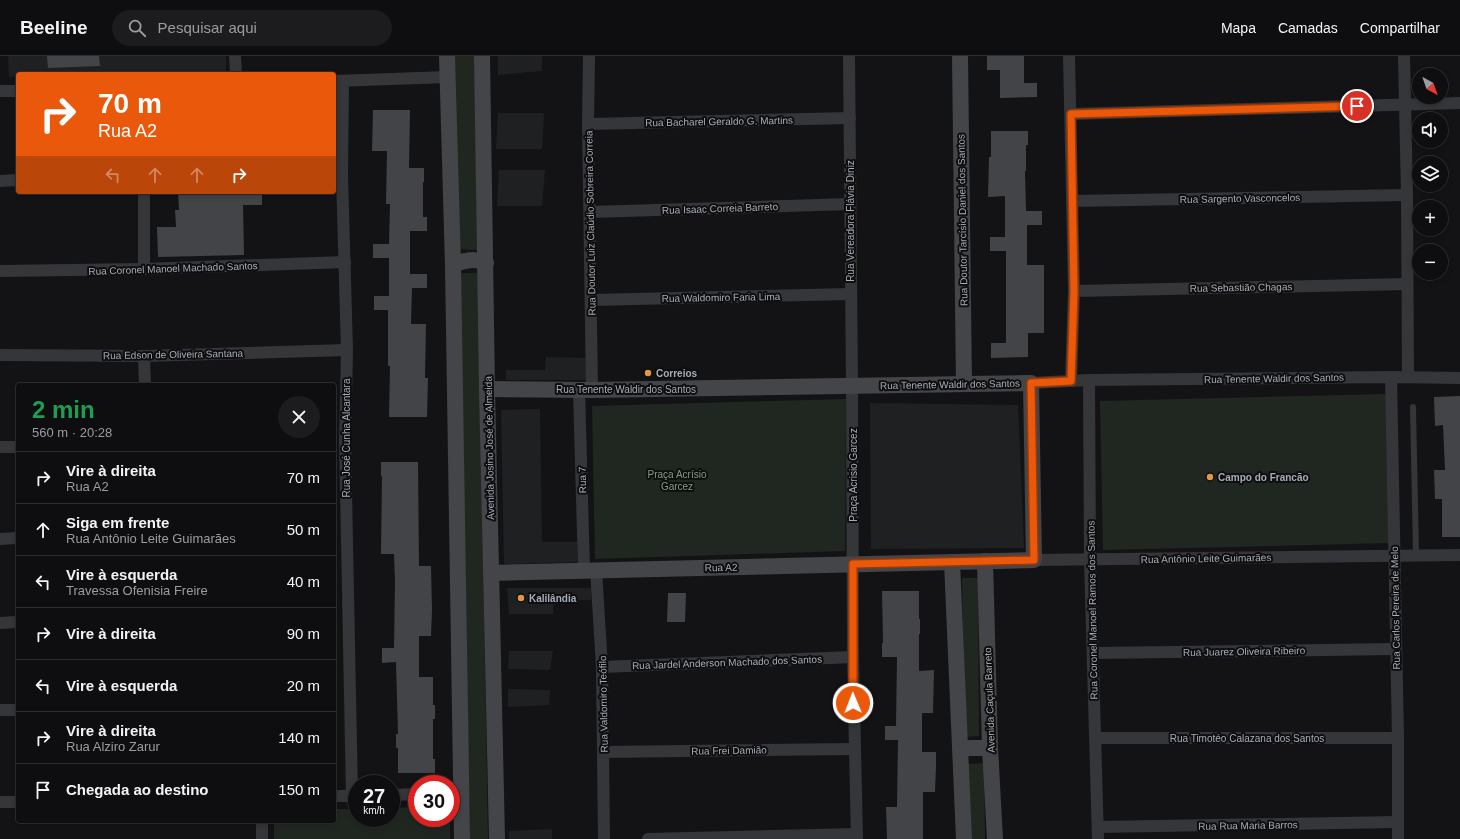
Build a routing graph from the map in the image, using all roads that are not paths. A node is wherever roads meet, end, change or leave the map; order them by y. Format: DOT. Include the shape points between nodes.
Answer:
graph roads {
  1 [pos="235,56"];
  2 [pos="448,56"];
  3 [pos="482,56"];
  4 [pos="589,56"];
  5 [pos="849,56"];
  6 [pos="960,56"];
  7 [pos="1069,56"];
  8 [pos="1404,56"];
  9 [pos="236,72"];
  10 [pos="448,77"];
  11 [pos="338,81"];
  12 [pos="16,90"];
  13 [pos="0,91"];
  14 [pos="1460,103"];
  15 [pos="1405,105"];
  16 [pos="1071,114"];
  17 [pos="850,118"];
  18 [pos="588,124"];
  19 [pos="338,176"];
  20 [pos="16,180"];
  21 [pos="0,181"];
  22 [pos="144,194"];
  23 [pos="1407,195"];
  24 [pos="1072,201"];
  25 [pos="850,204"];
  26 [pos="590,212"];
  27 [pos="345,262"];
  28 [pos="486,263"];
  29 [pos="453,265"];
  30 [pos="144,269"];
  31 [pos="0,271"];
  32 [pos="1408,284"];
  33 [pos="1074,291"];
  34 [pos="850,294"];
  35 [pos="592,300"];
  36 [pos="347,350"];
  37 [pos="0,355"];
  38 [pos="144,356"];
  39 [pos="1391,377"];
  40 [pos="1408,377"];
  41 [pos="1460,378"];
  42 [pos="1089,380"];
  43 [pos="1071,381"];
  44 [pos="145,383"];
  45 [pos="1031,383"];
  46 [pos="964,384"];
  47 [pos="852,386"];
  48 [pos="487,388"];
  49 [pos="586,390"];
  50 [pos="1414,407"];
  51 [pos="339,441"];
  52 [pos="16,446"];
  53 [pos="0,447"];
  54 [pos="16,538"];
  55 [pos="0,539"];
  56 [pos="1394,555"];
  57 [pos="1416,555"];
  58 [pos="1460,555"];
  59 [pos="1034,560"];
  60 [pos="1090,560"];
  61 [pos="985,561"];
  62 [pos="952,562"];
  63 [pos="853,564"];
  64 [pos="590,570"];
  65 [pos="491,573"];
  66 [pos="0,622"];
  67 [pos="16,622"];
  68 [pos="1396,648"];
  69 [pos="1093,653"];
  70 [pos="853,657"];
  71 [pos="602,667"];
  72 [pos="0,710"];
  73 [pos="16,710"];
  74 [pos="1096,738"];
  75 [pos="1398,738"];
  76 [pos="854,748"];
  77 [pos="960,748"];
  78 [pos="990,748"];
  79 [pos="604,752"];
  80 [pos="353,775"];
  81 [pos="456,775"];
  82 [pos="336,796"];
  83 [pos="348,796"];
  84 [pos="0,802"];
  85 [pos="16,802"];
  86 [pos="1398,822"];
  87 [pos="262,823"];
  88 [pos="460,824"];
  89 [pos="1098,833"];
  90 [pos="857,837"];
  91 [pos="262,839"];
  92 [pos="462,839"];
  93 [pos="497,839"];
  94 [pos="604,839"];
  95 [pos="648,839"];
  96 [pos="964,839"];
  97 [pos="995,839"];
  98 [pos="1398,839"];
  1 -- 9 [label="street"];
  2 -- 10 [label="street"];
  3 -- 28 [label="street, Avenida Josino José de Almeida"];
  4 -- 18 [label="street, Rua Doutor Luiz Claúdio Sobreira Correia"];
  5 -- 17 [label="street, Rua Vereadora Flávia Diniz"];
  6 -- 46 [label="street, Rua Doutor Tarcísio Daniel dos Santos"];
  7 -- 16 [label="street"];
  8 -- 15 [label="street"];
  10 -- 11 [label="street"];
  10 -- 29 [label="street"];
  11 -- 19 [label="street, Rua José Cunha Alcantara"];
  12 -- 13 [label="street"];
  14 -- 15 [label="street"];
  15 -- 16 [label="street"];
  15 -- 23 [label="street"];
  16 -- 24 [label="street"];
  17 -- 18 [label="street, Rua Bacharel Geraldo G. Martins"];
  17 -- 25 [label="street, Rua Vereadora Flávia Diniz"];
  18 -- 26 [label="street, Rua Doutor Luiz Claúdio Sobreira Correia"];
  19 -- 27 [label="street, Rua José Cunha Alcantara"];
  20 -- 21 [label="street"];
  22 -- 30 [label="street"];
  23 -- 24 [label="street, Rua Sargento Vasconcelos"];
  23 -- 32 [label="street"];
  24 -- 33 [label="street"];
  25 -- 26 [label="street, Rua Isaac Correia Barreto"];
  25 -- 34 [label="street, Rua Vereadora Flávia Diniz"];
  26 -- 35 [label="street, Rua Doutor Luiz Claúdio Sobreira Correia"];
  27 -- 30 [label="street, Rua Coronel Manoel Machado Santos"];
  27 -- 36 [label="street, Rua José Cunha Alcantara"];
  28 -- 29 [label="street" via="472,260"];
  28 -- 48 [label="street, Avenida Josino José de Almeida"];
  29 -- 81 [label="street"];
  30 -- 31 [label="street, Rua Coronel Manoel Machado Santos"];
  32 -- 33 [label="street, Rua Sebastião Chagas"];
  32 -- 40 [label="street"];
  33 -- 43 [label="street"];
  34 -- 35 [label="street, Rua Waldomiro Faria Lima"];
  34 -- 47 [label="street, Rua Vereadora Flávia Diniz"];
  35 -- 49 [label="street, Rua Doutor Luiz Claúdio Sobreira Correia"];
  36 -- 38 [label="street, Rua Edson de Oliveira Santana"];
  36 -- 51 [label="street, Rua José Cunha Alcantara"];
  37 -- 38 [label="street, Rua Edson de Oliveira Santana"];
  38 -- 44 [label="street"];
  39 -- 40 [label="street, Rua Tenente Waldir dos Santos"];
  39 -- 42 [label="street, Rua Tenente Waldir dos Santos"];
  39 -- 56 [label="street, Rua Carlos Pereira de Melo"];
  40 -- 41 [label="street, Rua Tenente Waldir dos Santos"];
  42 -- 43 [label="street, Rua Tenente Waldir dos Santos"];
  42 -- 60 [label="street, Rua Coronel Manoel Ramos dos Santos"];
  43 -- 45 [label="street, Rua Tenente Waldir dos Santos"];
  45 -- 46 [label="street, Rua Tenente Waldir dos Santos"];
  45 -- 59 [label="street"];
  46 -- 47 [label="street, Rua Tenente Waldir dos Santos"];
  47 -- 49 [label="street, Rua Tenente Waldir dos Santos"];
  47 -- 63 [label="street, Praça Acrisio Garcez"];
  48 -- 49 [label="street, Rua Tenente Waldir dos Santos"];
  48 -- 65 [label="street, Avenida Josino José de Almeida"];
  49 -- 64 [label="street, Rua 7"];
  50 -- 57 [label="lane"];
  51 -- 80 [label="street, Rua José Cunha Alcantara"];
  52 -- 53 [label="street"];
  54 -- 55 [label="street"];
  56 -- 57 [label="street, Rua Antônio Leite Guimarães"];
  56 -- 60 [label="street, Rua Antônio Leite Guimarães"];
  56 -- 68 [label="street, Rua Carlos Pereira de Melo"];
  57 -- 58 [label="street, Rua Antônio Leite Guimarães"];
  59 -- 60 [label="street, Rua Antônio Leite Guimarães"];
  59 -- 61 [label="street, Rua Antônio Leite Guimarães"];
  60 -- 69 [label="street, Rua Coronel Manoel Ramos dos Santos"];
  61 -- 62 [label="street, Rua Antônio Leite Guimarães"];
  61 -- 78 [label="street, Avenida Caçula Barreto"];
  62 -- 63 [label="street, Rua A2"];
  62 -- 77 [label="street"];
  63 -- 64 [label="street, Rua A2"];
  63 -- 70 [label="street, Praça Acrisio Garcez"];
  64 -- 65 [label="street, Rua A2"];
  64 -- 71 [label="street, Rua Valdomiro Teófilo"];
  65 -- 93 [label="street, Avenida Josino José de Almeida"];
  66 -- 67 [label="street"];
  68 -- 69 [label="street, Rua Juarez Oliveira Ribeiro"];
  68 -- 75 [label="street, Rua Carlos Pereira de Melo"];
  69 -- 74 [label="street, Rua Coronel Manoel Ramos dos Santos"];
  70 -- 71 [label="street, Rua Jardel Anderson Machado dos Santos"];
  70 -- 76 [label="street, Praça Acrisio Garcez"];
  71 -- 79 [label="street, Rua Valdomiro Teófilo"];
  72 -- 73 [label="street"];
  74 -- 75 [label="street, Rua Timotéo Calazana dos Santos"];
  74 -- 89 [label="street, Rua Coronel Manoel Ramos dos Santos"];
  75 -- 86 [label="street, Rua Carlos Pereira de Melo"];
  76 -- 79 [label="street, Rua Frei Damião"];
  76 -- 90 [label="street, Praça Acrisio Garcez"];
  77 -- 78 [label="street"];
  77 -- 96 [label="street"];
  78 -- 97 [label="street, Avenida Caçula Barreto"];
  79 -- 94 [label="street, Rua Valdomiro Teófilo"];
  82 -- 83 [label="street"];
  84 -- 85 [label="street"];
  86 -- 89 [label="street, Rua Rua Maria Barros"];
  86 -- 98 [label="street, Rua Carlos Pereira de Melo"];
  87 -- 91 [label="street"];
  88 -- 92 [label="street"];
  90 -- 95 [label="street"];
}
